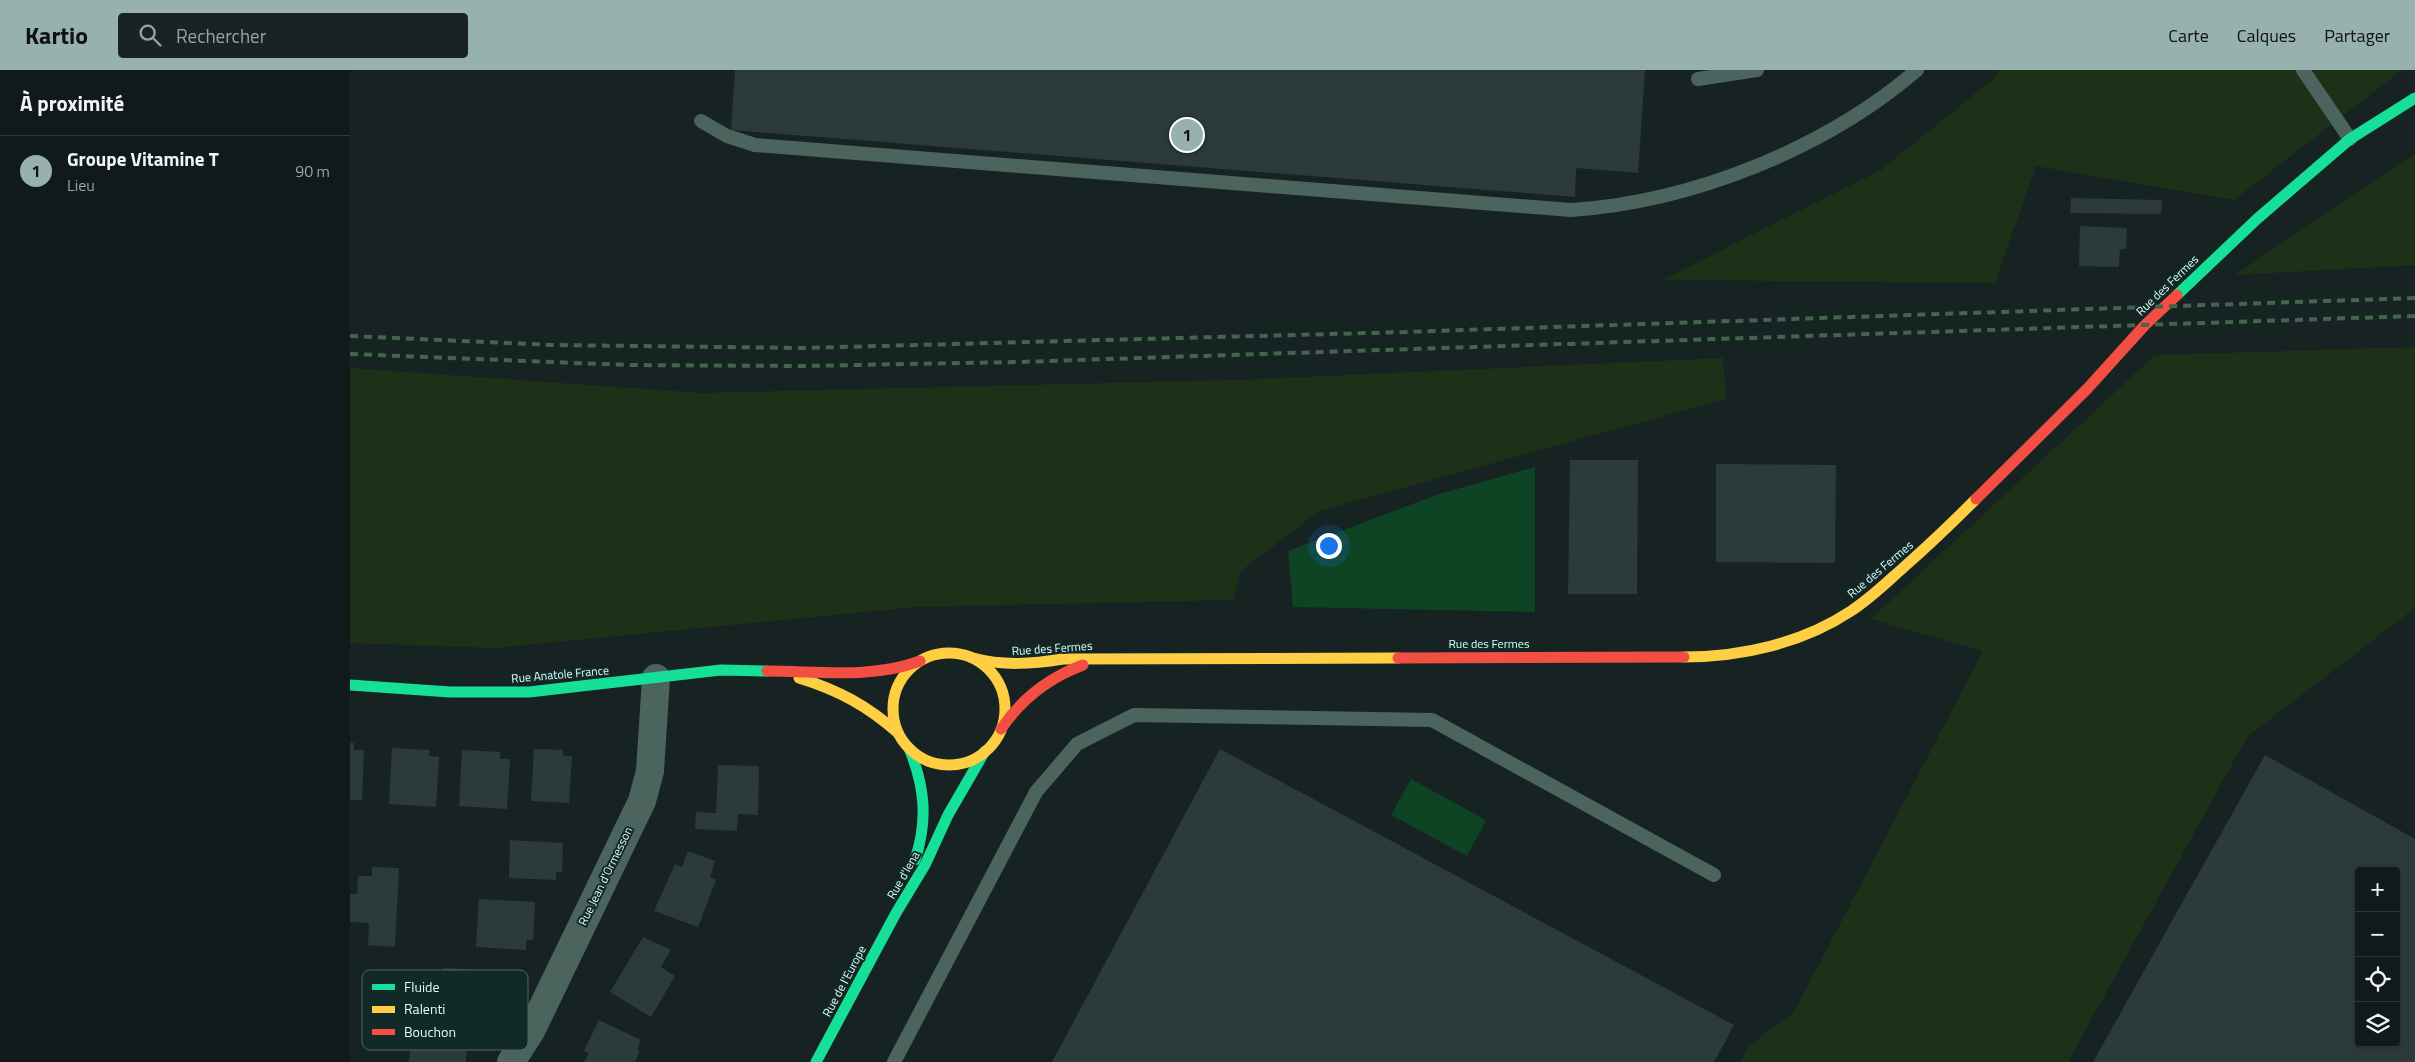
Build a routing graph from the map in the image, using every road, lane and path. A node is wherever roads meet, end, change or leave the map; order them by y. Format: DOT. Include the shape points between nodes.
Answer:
graph roads {
  1 [pos="1757,70"];
  2 [pos="1916,70"];
  3 [pos="2303,70"];
  4 [pos="1698,79"];
  5 [pos="2415,98"];
  6 [pos="701,121"];
  7 [pos="2350,140"];
  8 [pos="973,658"];
  9 [pos="1104,659"];
  10 [pos="920,661"];
  11 [pos="771,671"];
  12 [pos="656,678"];
  13 [pos="350,685"];
  14 [pos="1001,729"];
  15 [pos="898,733"];
  16 [pos="909,748"];
  17 [pos="985,751"];
  18 [pos="1714,875"];
  19 [pos="896,913"];
  20 [pos="528,1034"];
  21 [pos="518,1050"];
  22 [pos="511,1062"];
  23 [pos="816,1062"];
  24 [pos="894,1062"];
  1 -- 4 [label="lane"];
  2 -- 6 [label="lane" via="1848,120 1787,154 1724,178 1660,195 1571,210 755,145 726,136"];
  3 -- 7 [label="lane"];
  5 -- 7 [label="street, Rue des Fermes"];
  7 -- 9 [label="street, Rue des Fermes" via="2295,184 2212,261 1901,572 1857,608 1808,634 1746,652 1711,657"];
  8 -- 9 [label="street, Rue des Fermes" via="989,663 1022,664 1062,659"];
  8 -- 10 [label="street" via="946,652"];
  8 -- 14 [label="street" via="994,676 1002,692 1005,711"];
  9 -- 14 [label="street, Rue des Fermes" via="1074,668 1034,690"];
  10 -- 11 [label="street, Rue Anatole France" via="876,672"];
  10 -- 15 [label="street" via="900,680 894,697 893,716"];
  11 -- 12 [label="street, Rue Anatole France" via="721,670"];
  11 -- 15 [label="street, Rue Anatole France" via="852,696 871,708"];
  12 -- 13 [label="street, Rue Anatole France" via="512,693"];
  12 -- 20 [label="street, Rue Jean d'Ormesson" via="650,771 642,801"];
  14 -- 17 [label="street"];
  15 -- 16 [label="street"];
  16 -- 17 [label="street" via="932,762 951,765 969,761"];
  16 -- 19 [label="street, Rue d'Iena" via="923,785 925,810 917,856"];
  17 -- 19 [label="street, Rue d'Iena" via="948,816 926,865"];
  18 -- 24 [label="lane" via="1432,720 1134,715 1077,744 1036,792"];
  19 -- 23 [label="street, Rue de l'Europe"];
  21 -- 22 [label="street, Rue Jean d'Ormesson"];
}
